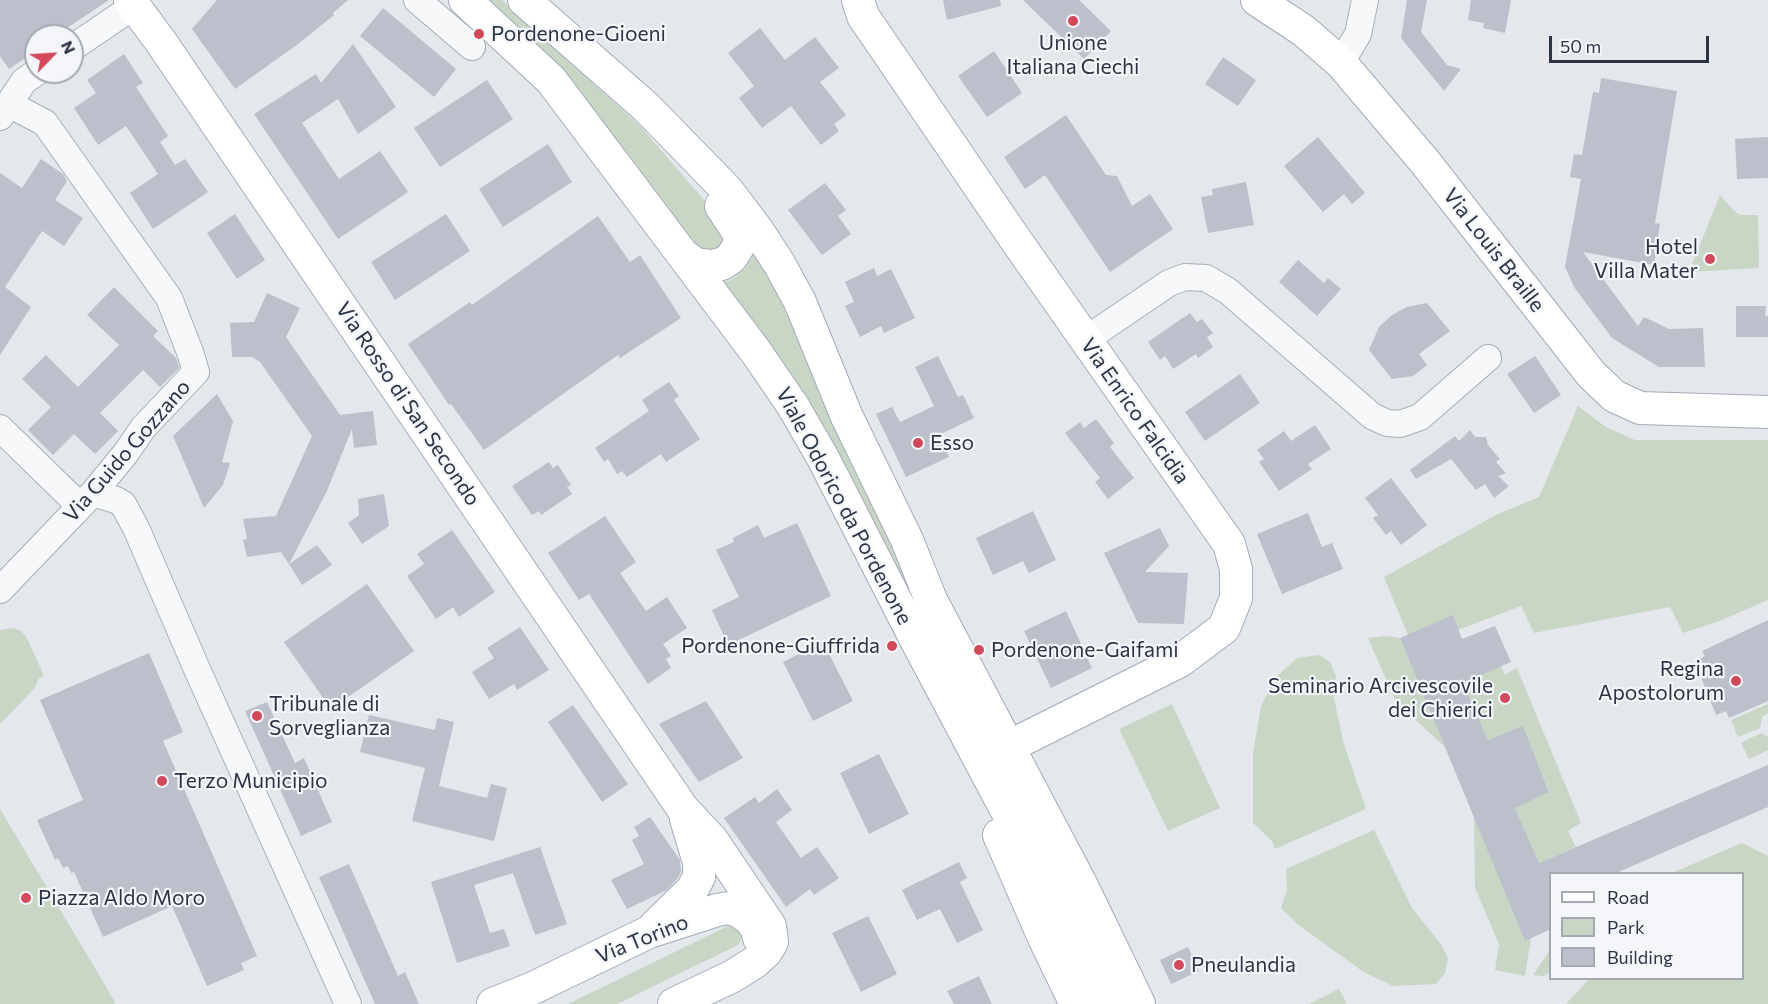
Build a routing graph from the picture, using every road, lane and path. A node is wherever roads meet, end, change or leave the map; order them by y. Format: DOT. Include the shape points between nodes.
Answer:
graph roads {
  1 [pos="417,0"];
  2 [pos="465,0"];
  3 [pos="524,0"];
  4 [pos="858,0"];
  5 [pos="1257,0"];
  6 [pos="1365,0"];
  7 [pos="132,3"];
  8 [pos="84,39"];
  9 [pos="472,46"];
  10 [pos="1341,63"];
  11 [pos="24,81"];
  12 [pos="646,107"];
  13 [pos="4,110"];
  14 [pos="686,257"];
  15 [pos="1085,340"];
  16 [pos="1488,358"];
  17 [pos="1768,412"];
  18 [pos="2,427"];
  19 [pos="87,499"];
  20 [pos="0,590"];
  21 [pos="915,638"];
  22 [pos="1008,747"];
  23 [pos="683,809"];
  24 [pos="649,932"];
  25 [pos="764,952"];
  26 [pos="524,996"];
  27 [pos="348,1004"];
  28 [pos="493,1004"];
  29 [pos="674,1004"];
  30 [pos="1076,1004"];
  31 [pos="1106,1004"];
  32 [pos="1139,1004"];
  1 -- 9 [label="street"];
  2 -- 14 [label="main road, Viale Odorico da Pordenone" via="551,80"];
  3 -- 12 [label="main road, Viale Odorico da Pordenone"];
  4 -- 15 [label="main road, Via Enrico Falcidia" via="863,16"];
  5 -- 10 [label="main road, Via Louis Braille"];
  6 -- 10 [label="street" via="1358,34"];
  7 -- 8 [label="street"];
  7 -- 23 [label="main road, Via Rosso di San Secondo"];
  10 -- 17 [label="main road, Via Louis Braille" via="1425,162 1591,374 1614,396 1640,408"];
  11 -- 13 [label="street"];
  12 -- 14 [label="main road" via="740,235 738,247 722,264 696,264"];
  12 -- 22 [label="main road, Viale Odorico da Pordenone" via="727,190 780,265 800,302 847,417 907,540 931,600"];
  13 -- 19 [label="street, Via Guido Gozzano" via="45,123 169,298 196,372 143,428"];
  14 -- 21 [label="main road, Viale Odorico da Pordenone" via="793,406"];
  15 -- 16 [label="street" via="1169,283 1185,277 1206,278 1228,291 1372,416 1400,424 1420,417"];
  15 -- 22 [label="main road, Via Enrico Falcidia" via="1229,544 1236,569 1236,598 1224,628 1180,661"];
  18 -- 19 [label="street"];
  19 -- 20 [label="street, Via Guido Gozzano"];
  19 -- 27 [label="street" via="123,504 136,528"];
  21 -- 30 [label="main road" via="1028,904"];
  21 -- 31 [label="main road, Viale Odorico da Pordenone"];
  22 -- 32 [label="main road, Viale Odorico da Pordenone"];
  23 -- 24 [label="main road" via="699,862 699,877 692,890"];
  23 -- 25 [label="main road" via="712,840 770,926"];
  24 -- 25 [label="main road, Via Torino" via="729,908 751,920"];
  24 -- 26 [label="main road, Via Torino"];
  25 -- 29 [label="main road" via="740,972"];
  26 -- 28 [label="main road, Via Torino"];
}
